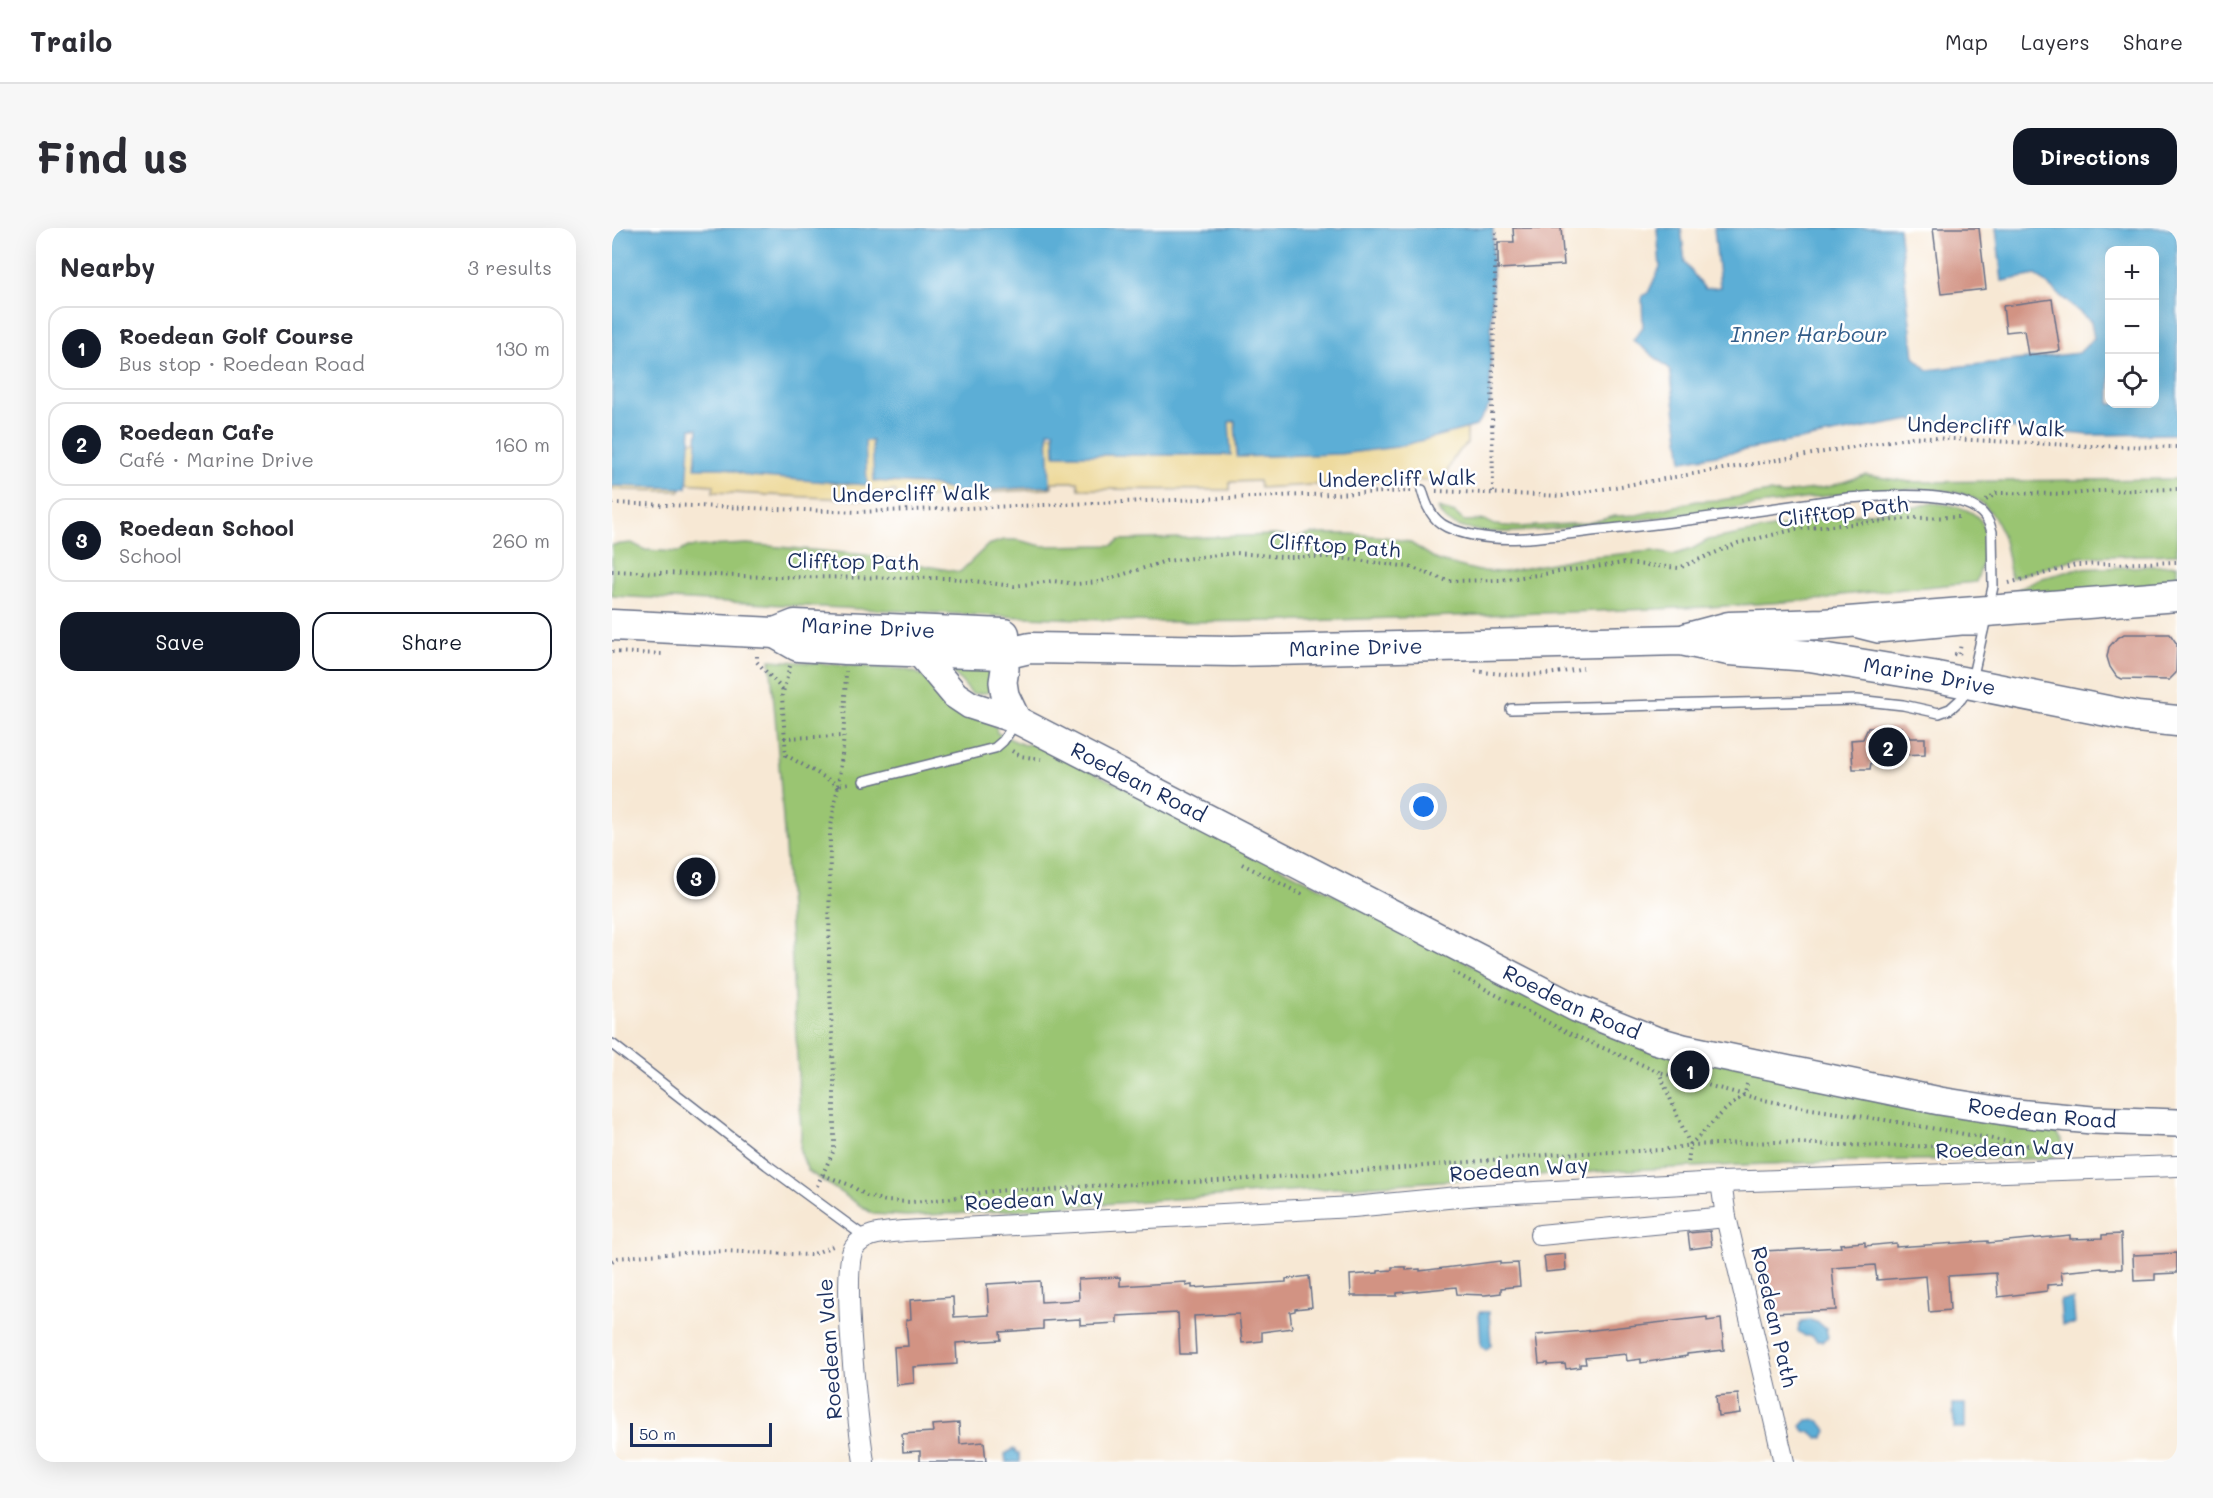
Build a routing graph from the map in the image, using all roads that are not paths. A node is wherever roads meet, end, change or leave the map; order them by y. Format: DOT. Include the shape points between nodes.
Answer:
graph roads {
  1 [pos="1422,490"];
  2 [pos="2177,596"];
  3 [pos="1988,610"];
  4 [pos="612,625"];
  5 [pos="1681,640"];
  6 [pos="1013,645"];
  7 [pos="767,648"];
  8 [pos="919,652"];
  9 [pos="1971,684"];
  10 [pos="1511,709"];
  11 [pos="2177,721"];
  12 [pos="1010,731"];
  13 [pos="864,781"];
  14 [pos="612,1044"];
  15 [pos="2177,1123"];
  16 [pos="2177,1166"];
  17 [pos="1721,1182"];
  18 [pos="1726,1217"];
  19 [pos="1540,1236"];
  20 [pos="865,1237"];
  21 [pos="864,1462"];
  22 [pos="1784,1462"];
  1 -- 3 [label="lane" via="1429,510 1442,525 1479,536 1504,538 1672,523 1847,498 1951,500 1969,504 1990,523"];
  2 -- 3 [label="main road, Marine Drive"];
  3 -- 5 [label="main road, Marine Drive" via="1823,624 1730,627"];
  3 -- 9 [label="lane"];
  4 -- 7 [label="main road, Marine Drive"];
  5 -- 6 [label="main road, Marine Drive" via="1245,651"];
  5 -- 9 [label="main road, Marine Drive" via="1729,650 1810,656"];
  6 -- 7 [label="main road, Marine Drive" via="795,625"];
  6 -- 8 [label="main road, Marine Drive"];
  6 -- 12 [label="main road" via="1003,682"];
  7 -- 8 [label="main road, Marine Drive"];
  8 -- 12 [label="main road, Roedean Road" via="955,695"];
  9 -- 10 [label="lane" via="1950,709 1939,713 1857,699"];
  9 -- 11 [label="main road, Marine Drive" via="2137,717"];
  12 -- 13 [label="lane" via="995,748 982,753"];
  12 -- 15 [label="main road, Roedean Road" via="1576,1008 1655,1040 1940,1101 2091,1120"];
  14 -- 20 [label="lane"];
  16 -- 17 [label="street, Roedean Way"];
  17 -- 18 [label="street, Roedean Path"];
  17 -- 20 [label="street, Roedean Way" via="904,1231"];
  18 -- 19 [label="street"];
  18 -- 22 [label="street, Roedean Path"];
  20 -- 21 [label="street, Roedean Vale" via="852,1252 849,1292"];
}
